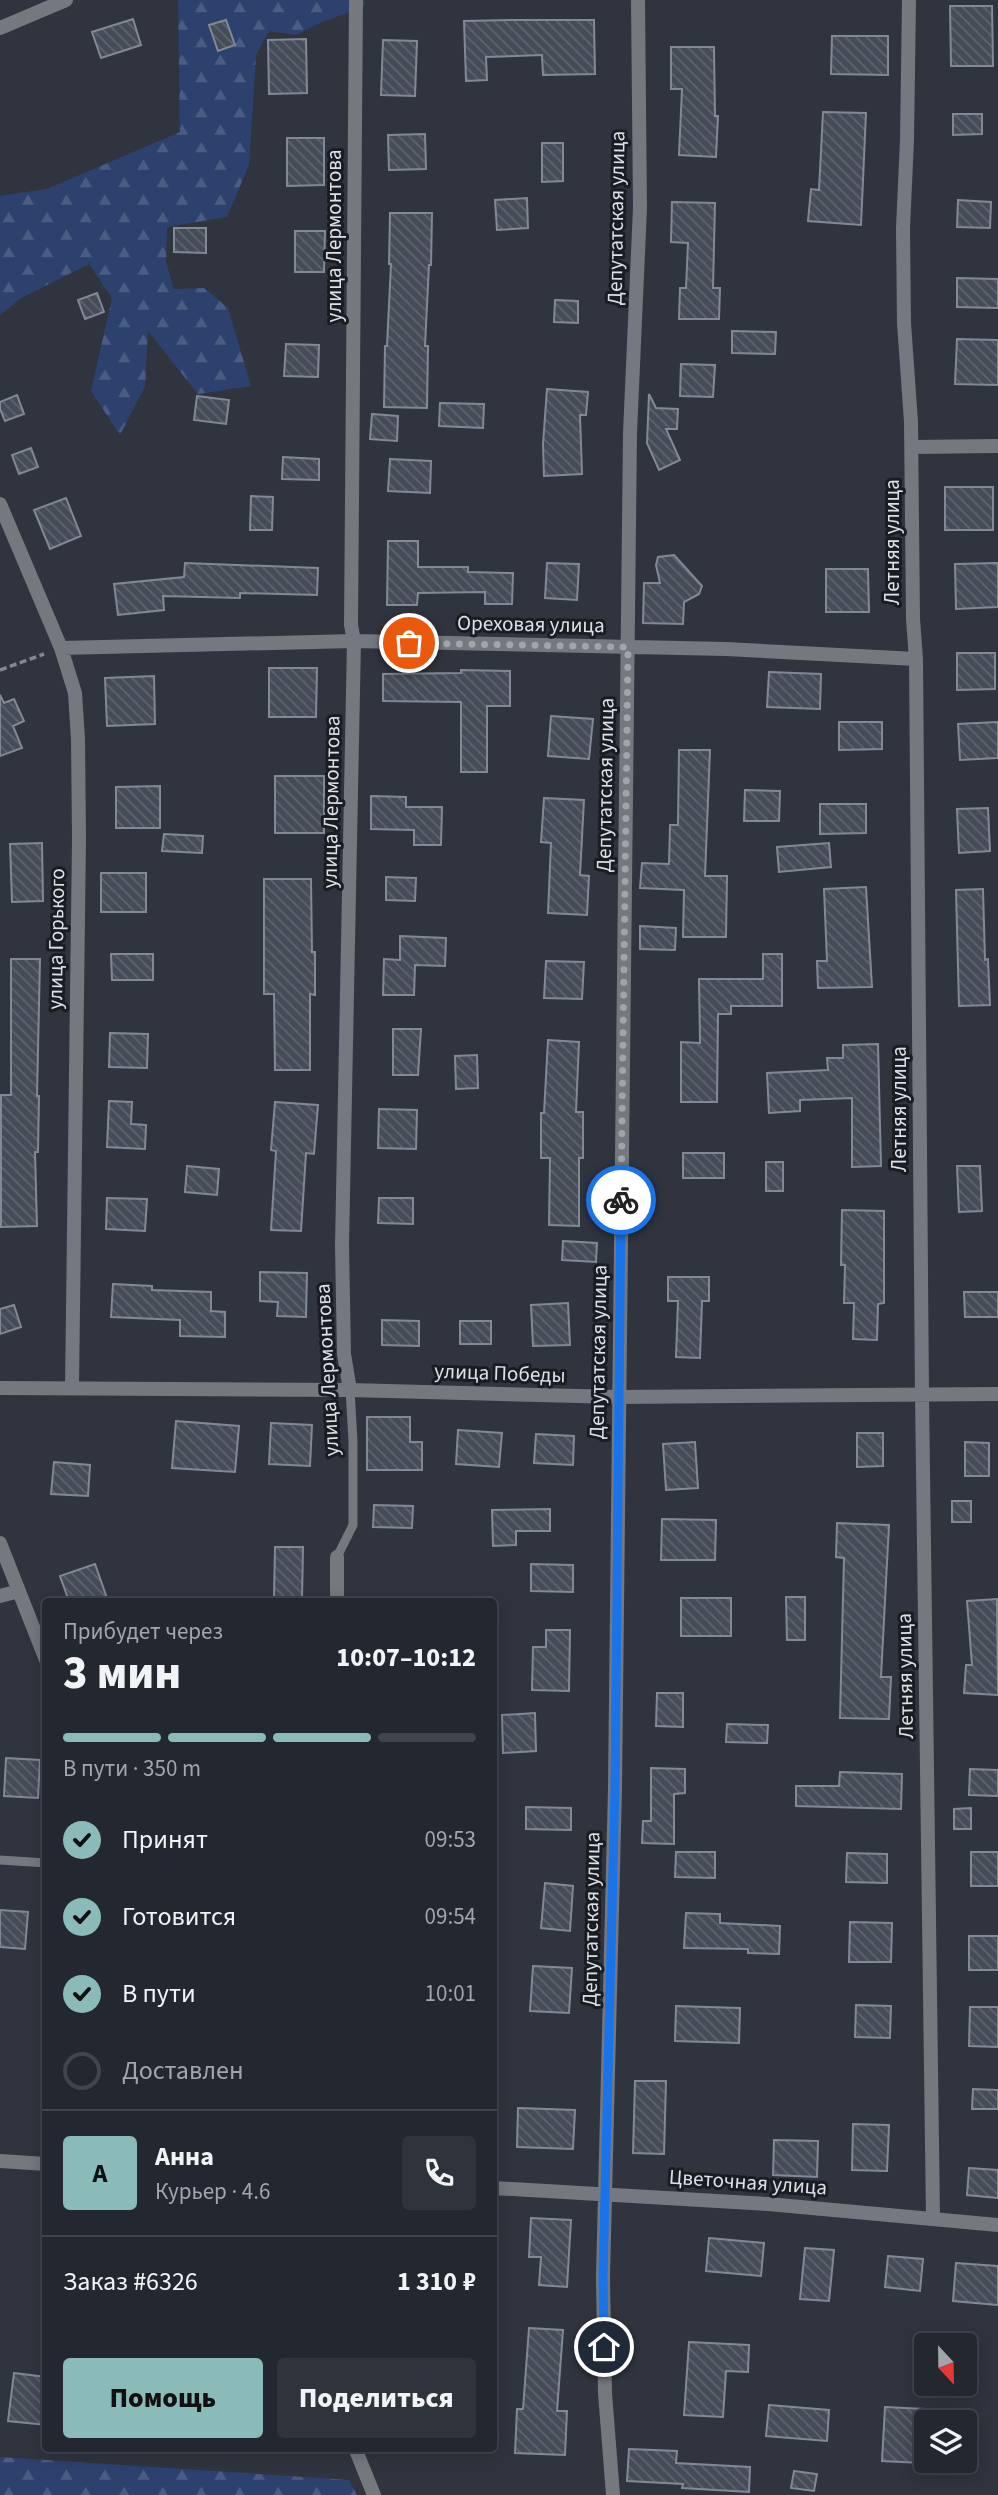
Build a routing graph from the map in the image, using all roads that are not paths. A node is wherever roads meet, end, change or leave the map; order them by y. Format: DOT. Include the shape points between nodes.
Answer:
graph roads {
  1 [pos="66,0"];
  2 [pos="356,0"];
  3 [pos="638,0"];
  4 [pos="909,0"];
  5 [pos="0,28"];
  6 [pos="998,446"];
  7 [pos="912,447"];
  8 [pos="0,504"];
  9 [pos="355,642"];
  10 [pos="628,647"];
  11 [pos="61,648"];
  12 [pos="916,660"];
  13 [pos="0,1388"];
  14 [pos="72,1388"];
  15 [pos="350,1390"];
  16 [pos="998,1394"];
  17 [pos="922,1395"];
  18 [pos="618,1397"];
  19 [pos="0,1543"];
  20 [pos="338,1557"];
  21 [pos="19,1591"];
  22 [pos="0,1596"];
  23 [pos="337,1598"];
  24 [pos="42,1650"];
  25 [pos="0,1860"];
  26 [pos="42,1863"];
  27 [pos="0,2161"];
  28 [pos="42,2164"];
  29 [pos="497,2188"];
  30 [pos="605,2194"];
  31 [pos="933,2218"];
  32 [pos="998,2225"];
  33 [pos="357,2452"];
  34 [pos="374,2495"];
  35 [pos="613,2495"];
  1 -- 5 [label="street"];
  2 -- 9 [label="street, улица Лермонтова" via="351,625"];
  3 -- 10 [label="street, Депутатская улица" via="640,208 630,433"];
  4 -- 7 [label="street, Летняя улица" via="902,228"];
  6 -- 7 [label="street"];
  7 -- 12 [label="street, Летняя улица"];
  8 -- 11 [label="street, улица Горького"];
  9 -- 10 [label="street, Ореховая улица"];
  9 -- 11 [label="street, Ореховая улица"];
  9 -- 15 [label="street, улица Лермонтова" via="342,1245 344,1354"];
  10 -- 12 [label="street, Ореховая улица"];
  10 -- 18 [label="street, Депутатская улица"];
  11 -- 14 [label="street, улица Горького" via="75,694 78,751"];
  12 -- 17 [label="street, Летняя улица"];
  13 -- 14 [label="street, улица Победы"];
  14 -- 15 [label="street, улица Победы"];
  15 -- 18 [label="street, улица Победы"];
  15 -- 20 [label="lane, улица Лермонтова" via="353,1525"];
  16 -- 17 [label="street, улица Победы"];
  17 -- 18 [label="street, улица Победы"];
  17 -- 31 [label="street, Летняя улица"];
  18 -- 30 [label="street, Депутатская улица"];
  19 -- 21 [label="street"];
  20 -- 23 [label="street, улица Лермонтова"];
  21 -- 22 [label="street"];
  21 -- 24 [label="street"];
  25 -- 26 [label="lane"];
  27 -- 28 [label="street"];
  29 -- 30 [label="street, Цветочная улица"];
  30 -- 31 [label="street, Цветочная улица"];
  30 -- 35 [label="street, Депутатская улица" via="604,2354"];
  31 -- 32 [label="street, Цветочная улица"];
  33 -- 34 [label="street"];
}
